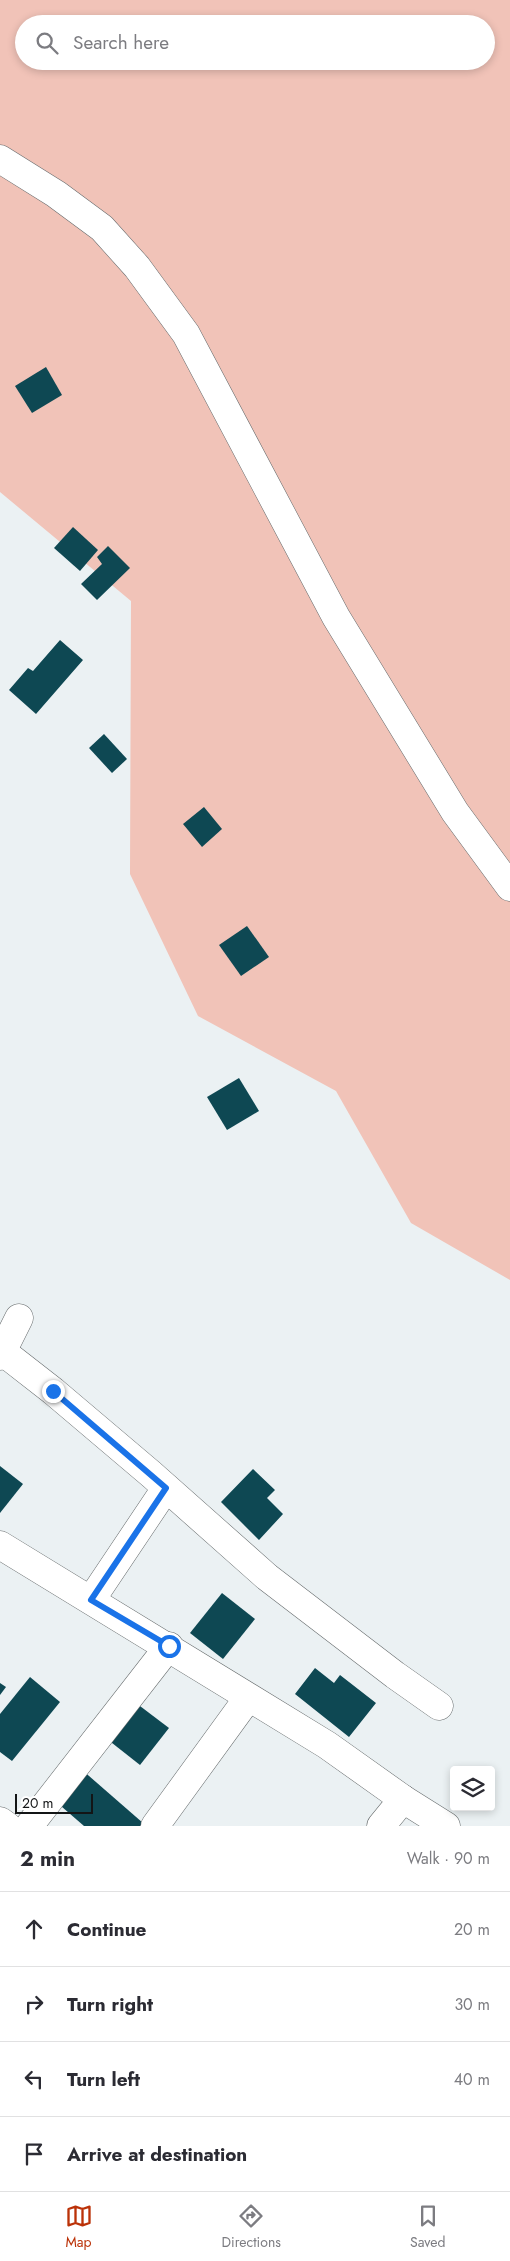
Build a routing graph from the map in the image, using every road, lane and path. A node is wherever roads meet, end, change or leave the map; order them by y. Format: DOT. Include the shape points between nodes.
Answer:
graph roads {
  1 [pos="0,159"];
  2 [pos="510,887"];
  3 [pos="19,1318"];
  4 [pos="1,1354"];
  5 [pos="166,1488"];
  6 [pos="0,1546"];
  7 [pos="91,1600"];
  8 [pos="169,1646"];
  9 [pos="248,1698"];
  10 [pos="439,1706"];
  11 [pos="403,1799"];
  12 [pos="0,1821"];
  13 [pos="6,1826"];
  14 [pos="29,1826"];
  15 [pos="155,1826"];
  16 [pos="381,1826"];
  17 [pos="446,1826"];
  1 -- 2 [label="street" via="102,228 137,267 186,334 336,617 455,812"];
  3 -- 4 [label="street"];
  4 -- 5 [label="street" via="53,1391"];
  5 -- 7 [label="street"];
  5 -- 10 [label="street" via="267,1577"];
  6 -- 7 [label="street"];
  7 -- 8 [label="street"];
  8 -- 9 [label="street"];
  8 -- 14 [label="street"];
  9 -- 11 [label="street" via="327,1745"];
  9 -- 15 [label="street"];
  11 -- 16 [label="street"];
  11 -- 17 [label="street"];
  12 -- 13 [label="street"];
}
